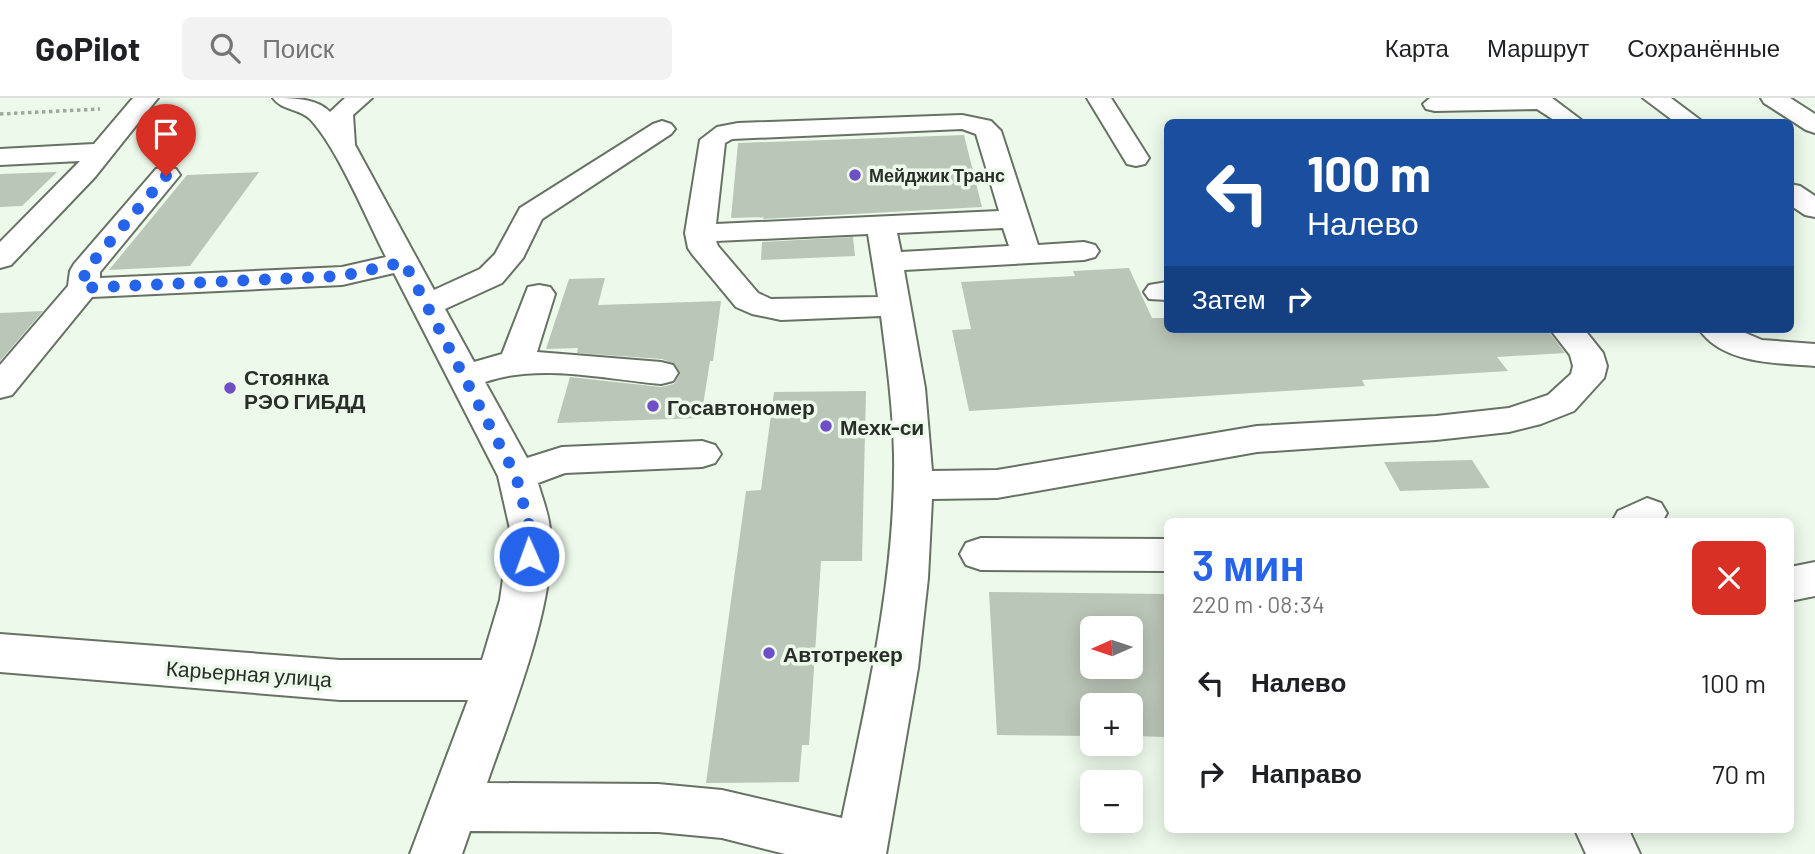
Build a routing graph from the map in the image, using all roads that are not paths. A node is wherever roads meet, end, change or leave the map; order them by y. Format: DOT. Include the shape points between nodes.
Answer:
graph roads {
  1 [pos="285,98"];
  2 [pos="360,98"];
  3 [pos="1099,98"];
  4 [pos="1655,98"];
  5 [pos="1773,98"];
  6 [pos="142,102"];
  7 [pos="1443,115"];
  8 [pos="1568,119"];
  9 [pos="1686,119"];
  10 [pos="1815,125"];
  11 [pos="662,129"];
  12 [pos="342,145"];
  13 [pos="101,152"];
  14 [pos="0,157"];
  15 [pos="1136,158"];
  16 [pos="166,176"];
  17 [pos="1794,195"];
  18 [pos="1815,209"];
  19 [pos="1015,219"];
  20 [pos="37,221"];
  21 [pos="0,223"];
  22 [pos="700,233"];
  23 [pos="884,243"];
  24 [pos="1084,251"];
  25 [pos="1026,254"];
  26 [pos="0,259"];
  27 [pos="404,262"];
  28 [pos="83,288"];
  29 [pos="539,293"];
  30 [pos="426,305"];
  31 [pos="894,306"];
  32 [pos="1569,333"];
  33 [pos="1721,333"];
  34 [pos="1815,355"];
  35 [pos="516,363"];
  36 [pos="661,373"];
  37 [pos="463,377"];
  38 [pos="0,387"];
  39 [pos="702,454"];
  40 [pos="516,476"];
  41 [pos="913,485"];
  42 [pos="981,554"];
  43 [pos="1164,555"];
  44 [pos="1815,579"];
  45 [pos="1794,583"];
  46 [pos="0,653"];
  47 [pos="499,680"];
  48 [pos="453,807"];
  49 [pos="1603,833"];
  50 [pos="873,851"];
  51 [pos="436,854"];
  52 [pos="1614,854"];
  1 -- 12 [label="street" via="317,113"];
  2 -- 12 [label="street" via="341,113"];
  3 -- 15 [label="street"];
  4 -- 9 [label="street"];
  5 -- 10 [label="street"];
  6 -- 13 [label="street"];
  7 -- 8 [label="street" via="1541,102"];
  11 -- 30 [label="street" via="530,214 508,258 491,276"];
  12 -- 27 [label="street"];
  13 -- 14 [label="street"];
  13 -- 20 [label="street"];
  16 -- 28 [label="street" via="85,271"];
  17 -- 18 [label="street"];
  19 -- 22 [label="street" via="988,131 982,126 962,122 738,131 713,140"];
  19 -- 23 [label="street"];
  19 -- 25 [label="street"];
  20 -- 21 [label="street"];
  20 -- 26 [label="street"];
  22 -- 23 [label="street"];
  22 -- 31 [label="street" via="703,248 747,300 763,307"];
  23 -- 25 [label="street"];
  23 -- 31 [label="street"];
  24 -- 25 [label="street"];
  27 -- 28 [label="street" via="342,276"];
  27 -- 30 [label="street"];
  28 -- 38 [label="street"];
  29 -- 35 [label="street"];
  30 -- 37 [label="street"];
  31 -- 41 [label="street" via="909,400"];
  32 -- 41 [label="street" via="1586,353 1587,378 1561,403 1508,420 1256,439 997,484"];
  33 -- 34 [label="street" via="1756,349"];
  35 -- 36 [label="street"];
  35 -- 37 [label="street"];
  37 -- 40 [label="street"];
  39 -- 40 [label="street" via="562,460"];
  40 -- 47 [label="street" via="530,529 529,556 516,627"];
  41 -- 50 [label="street" via="908,577"];
  42 -- 43 [label="street"];
  44 -- 45 [label="street"];
  46 -- 47 [label="street, Карьерная улица" via="326,679"];
  47 -- 48 [label="street"];
  48 -- 50 [label="street" via="658,808 722,814"];
  48 -- 51 [label="street"];
  49 -- 52 [label="street"];
}
